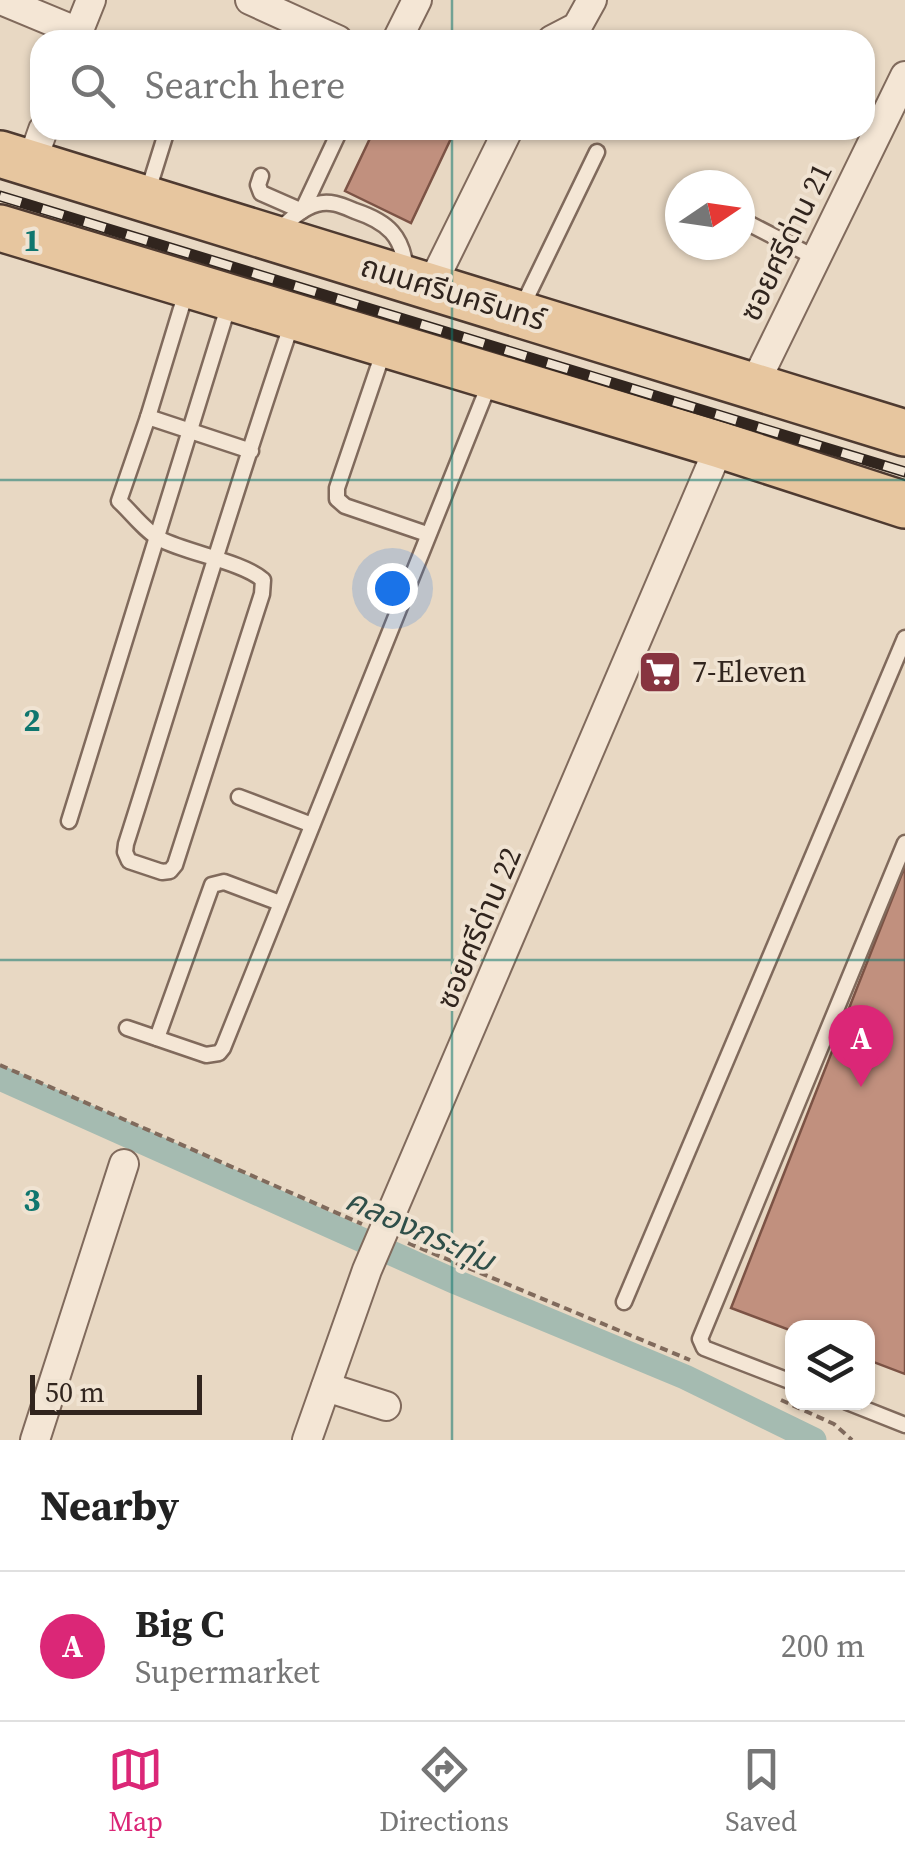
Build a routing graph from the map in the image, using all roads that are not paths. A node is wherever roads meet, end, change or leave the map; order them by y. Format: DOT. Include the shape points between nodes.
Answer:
graph roads {
  1 [pos="2,0"];
  2 [pos="92,0"];
  3 [pos="250,0"];
  4 [pos="417,0"];
  5 [pos="592,0"];
  6 [pos="64,30"];
  7 [pos="80,30"];
  8 [pos="316,30"];
  9 [pos="402,30"];
  10 [pos="571,30"];
  11 [pos="905,76"];
  12 [pos="875,135"];
  13 [pos="164,140"];
  14 [pos="334,140"];
  15 [pos="502,140"];
  16 [pos="873,140"];
  17 [pos="25,149"];
  18 [pos="596,152"];
  19 [pos="261,176"];
  20 [pos="145,200"];
  21 [pos="286,224"];
  22 [pos="755,226"];
  23 [pos="0,228"];
  24 [pos="814,256"];
  25 [pos="419,283"];
  26 [pos="188,285"];
  27 [pos="231,298"];
  28 [pos="520,313"];
  29 [pos="294,317"];
  30 [pos="385,345"];
  31 [pos="492,377"];
  32 [pos="754,385"];
  33 [pos="148,417"];
  34 [pos="189,432"];
  35 [pos="905,433"];
  36 [pos="720,445"];
  37 [pos="251,451"];
  38 [pos="905,505"];
  39 [pos="428,534"];
  40 [pos="157,538"];
  41 [pos="216,561"];
  42 [pos="905,638"];
  43 [pos="239,797"];
  44 [pos="68,822"];
  45 [pos="312,825"];
  46 [pos="905,843"];
  47 [pos="280,903"];
  48 [pos="127,1028"];
  49 [pos="157,1038"];
  50 [pos="124,1164"];
  51 [pos="624,1302"];
  52 [pos="785,1379"];
  53 [pos="326,1387"];
  54 [pos="386,1406"];
  55 [pos="867,1410"];
  56 [pos="905,1425"];
  57 [pos="35,1440"];
  58 [pos="307,1440"];
  1 -- 6 [label="street"];
  2 -- 7 [label="street"];
  3 -- 8 [label="street"];
  4 -- 9 [label="street"];
  5 -- 10 [label="street"];
  11 -- 12 [label="street, ซอยศรีด่าน 21"];
  13 -- 20 [label="lane"];
  14 -- 21 [label="lane"];
  15 -- 25 [label="street"];
  16 -- 24 [label="street, ซอยศรีด่าน 21"];
  17 -- 20 [label="main road, ถนนศรีนครินทร์"];
  18 -- 28 [label="lane"];
  19 -- 21 [label="lane" via="261,193"];
  20 -- 21 [label="main road, ถนนศรีนครินทร์"];
  21 -- 25 [label="main road, ถนนศรีนครินทร์"];
  22 -- 24 [label="lane"];
  23 -- 26 [label="main road"];
  24 -- 32 [label="street, ซอยศรีด่าน 21"];
  25 -- 28 [label="main road, ถนนศรีนครินทร์"];
  26 -- 27 [label="main road"];
  26 -- 33 [label="lane"];
  27 -- 29 [label="main road"];
  27 -- 34 [label="lane"];
  28 -- 32 [label="main road, ถนนศรีนครินทร์"];
  29 -- 30 [label="main road"];
  29 -- 37 [label="lane"];
  30 -- 31 [label="main road"];
  30 -- 39 [label="lane" via="337,496 345,506"];
  31 -- 36 [label="main road"];
  31 -- 39 [label="lane"];
  32 -- 35 [label="main road, ถนนศรีนครินทร์"];
  33 -- 34 [label="lane"];
  33 -- 40 [label="lane" via="119,501"];
  34 -- 37 [label="lane"];
  34 -- 40 [label="lane"];
  36 -- 38 [label="main road"];
  36 -- 53 [label="street, ซอยศรีด่าน 22" via="367,1270"];
  37 -- 41 [label="lane"];
  39 -- 45 [label="lane"];
  40 -- 41 [label="lane"];
  40 -- 44 [label="lane"];
  41 -- 41 [label="lane" via="255,573 264,585 175,865 162,872 128,861 124,852"];
  42 -- 51 [label="lane"];
  43 -- 45 [label="lane"];
  45 -- 47 [label="lane"];
  46 -- 52 [label="lane" via="700,1339 704,1348"];
  47 -- 49 [label="lane" via="219,1054"];
  47 -- 49 [label="lane" via="224,882 212,885"];
  48 -- 49 [label="lane"];
  50 -- 57 [label="street"];
  53 -- 54 [label="street"];
  53 -- 58 [label="street, ซอยศรีด่าน 22"];
  55 -- 56 [label="lane"];
}
